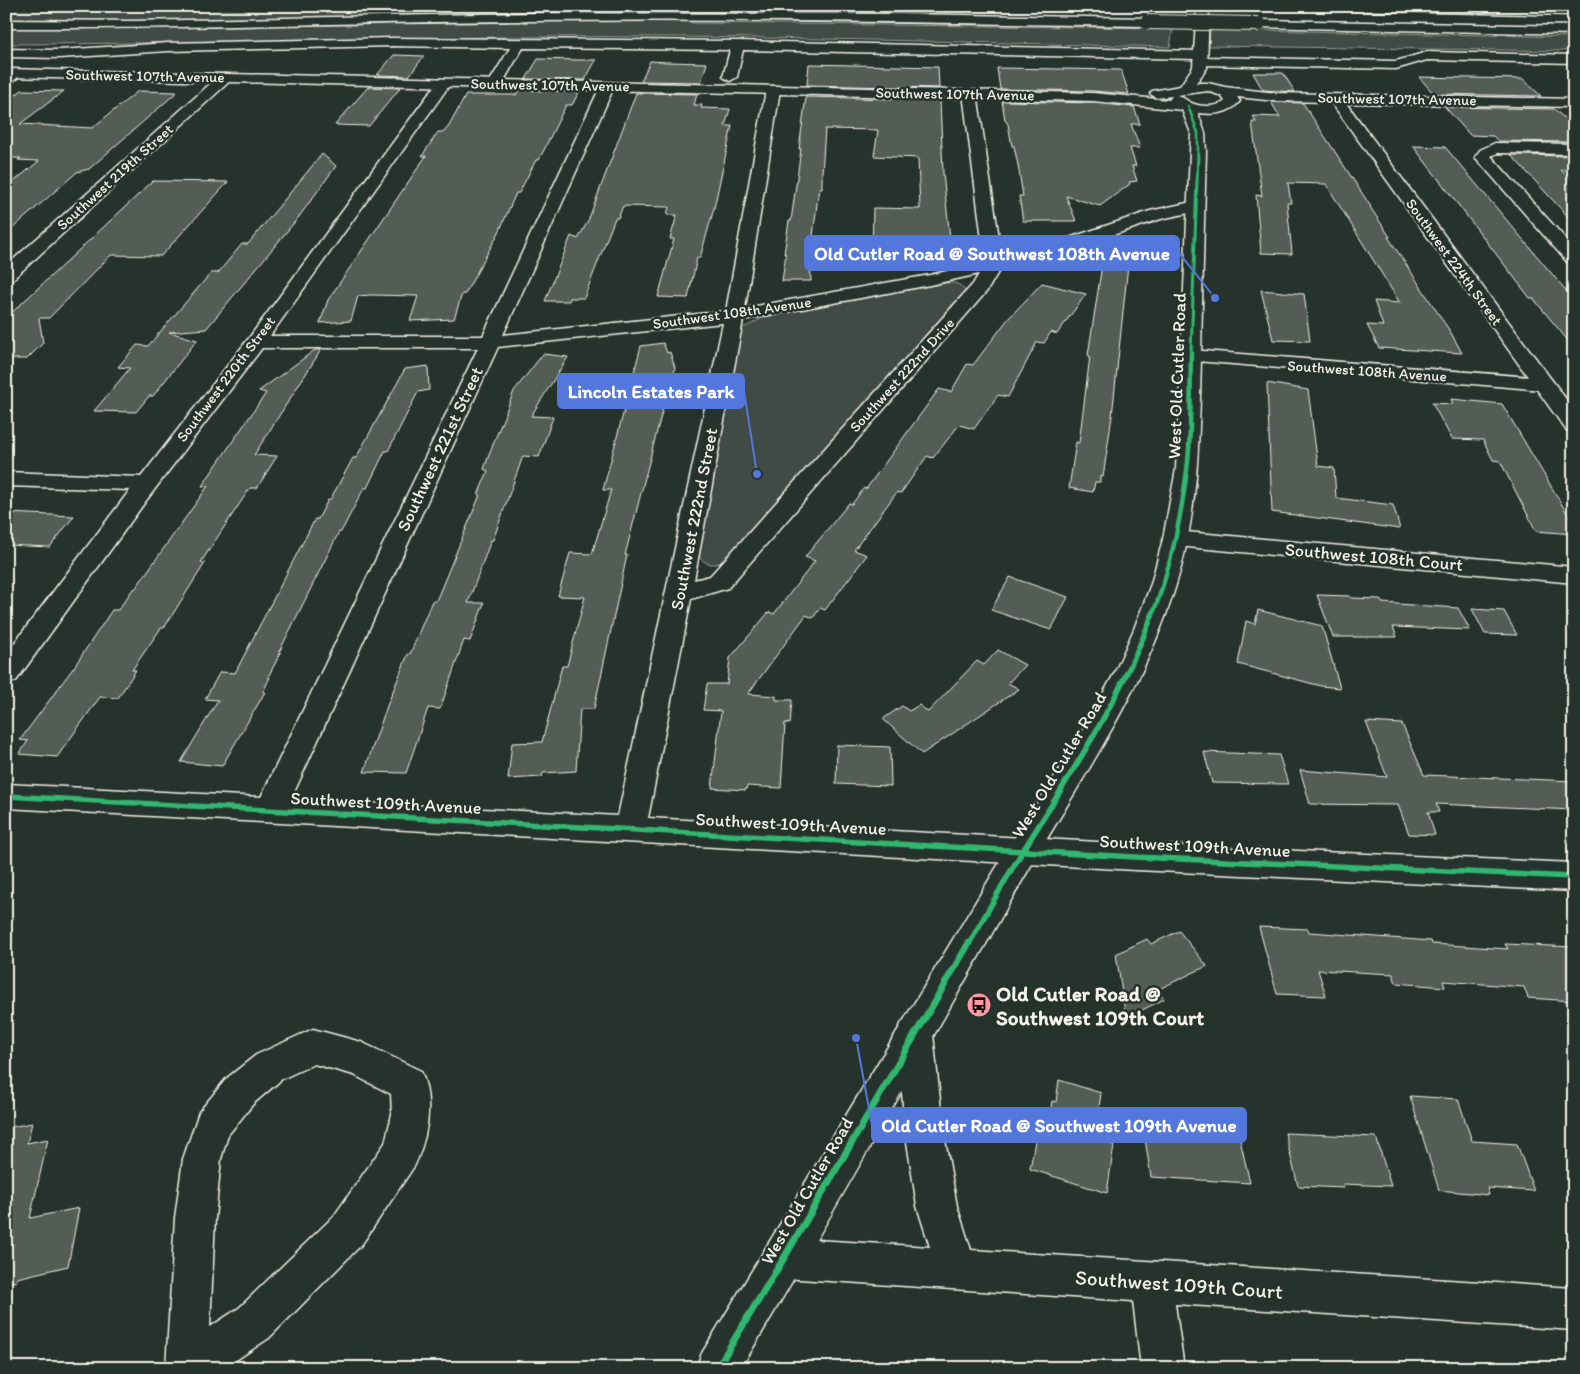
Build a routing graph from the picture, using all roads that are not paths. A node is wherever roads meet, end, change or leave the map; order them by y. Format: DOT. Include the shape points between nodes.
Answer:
graph roads {
  1 [pos="1203,6"];
  2 [pos="1339,6"];
  3 [pos="410,7"];
  4 [pos="1574,11"];
  5 [pos="902,18"];
  6 [pos="6,24"];
  7 [pos="1574,30"];
  8 [pos="519,44"];
  9 [pos="738,45"];
  10 [pos="6,48"];
  11 [pos="118,51"];
  12 [pos="6,52"];
  13 [pos="73,52"];
  14 [pos="6,56"];
  15 [pos="1440,56"];
  16 [pos="1574,59"];
  17 [pos="1200,61"];
  18 [pos="1454,70"];
  19 [pos="9,75"];
  20 [pos="730,77"];
  21 [pos="225,78"];
  22 [pos="444,83"];
  23 [pos="495,84"];
  24 [pos="607,87"];
  25 [pos="773,90"];
  26 [pos="1180,90"];
  27 [pos="1218,90"];
  28 [pos="970,94"];
  29 [pos="1093,97"];
  30 [pos="1339,103"];
  31 [pos="1574,103"];
  32 [pos="1185,106"];
  33 [pos="1224,107"];
  34 [pos="1574,112"];
  35 [pos="1198,133"];
  36 [pos="1574,149"];
  37 [pos="1196,206"];
  38 [pos="1574,259"];
  39 [pos="994,265"];
  40 [pos="6,276"];
  41 [pos="733,316"];
  42 [pos="256,342"];
  43 [pos="490,342"];
  44 [pos="1191,356"];
  45 [pos="1543,384"];
  46 [pos="1574,425"];
  47 [pos="6,478"];
  48 [pos="147,484"];
  49 [pos="1175,539"];
  50 [pos="1574,575"];
  51 [pos="680,593"];
  52 [pos="6,674"];
  53 [pos="6,796"];
  54 [pos="270,811"];
  55 [pos="631,829"];
  56 [pos="1023,851"];
  57 [pos="1574,877"];
  58 [pos="915,1034"];
  59 [pos="784,1258"];
  60 [pos="958,1270"];
  61 [pos="1151,1282"];
  62 [pos="1574,1309"];
  63 [pos="187,1367"];
  64 [pos="717,1368"];
  65 [pos="1164,1368"];
  1 -- 17 [label="main road"];
  2 -- 4 [label="main road"];
  3 -- 5 [label="main road"];
  5 -- 6 [label="main road" via="533,17"];
  5 -- 7 [label="main road, bridge"];
  8 -- 9 [label="main road"];
  8 -- 11 [label="main road" via="365,42"];
  8 -- 23 [label="main road"];
  9 -- 17 [label="main road"];
  9 -- 20 [label="main road"];
  10 -- 13 [label="main road"];
  11 -- 13 [label="main road"];
  11 -- 14 [label="main road" via="90,58"];
  12 -- 13 [label="main road"];
  15 -- 16 [label="main road"];
  15 -- 17 [label="main road" via="1420,56 1396,65"];
  15 -- 18 [label="main road"];
  17 -- 26 [label="main road" via="1193,78"];
  17 -- 27 [label="main road"];
  19 -- 21 [label="main road, Southwest 107th Avenue"];
  21 -- 22 [label="main road, Southwest 107th Avenue"];
  21 -- 40 [label="main road, Southwest 219th Street"];
  22 -- 23 [label="main road, Southwest 107th Avenue"];
  22 -- 42 [label="main road, Southwest 220th Street"];
  23 -- 24 [label="main road, Southwest 107th Avenue"];
  24 -- 25 [label="main road, Southwest 107th Avenue"];
  24 -- 43 [label="main road, Southwest 221st Street"];
  25 -- 28 [label="main road, Southwest 107th Avenue"];
  25 -- 41 [label="main road, Southwest 222nd Street"];
  26 -- 27 [label="main road, Southwest 107th Avenue"];
  26 -- 29 [label="main road, Southwest 107th Avenue"];
  26 -- 32 [label="main road, West Old Cutler Road" via="1176,100"];
  27 -- 30 [label="main road, Southwest 107th Avenue"];
  27 -- 33 [label="main road" via="1232,99"];
  28 -- 29 [label="main road, Southwest 107th Avenue"];
  28 -- 39 [label="main road"];
  29 -- 32 [label="main road, Southwest 107th Avenue"];
  30 -- 31 [label="main road, Southwest 107th Avenue"];
  30 -- 33 [label="main road, Southwest 107th Avenue"];
  30 -- 34 [label="main road, Southwest 107th Avenue"];
  30 -- 45 [label="main road, Southwest 224th Street"];
  32 -- 33 [label="main road, Southwest 107th Avenue"];
  32 -- 35 [label="main road, West Old Cutler Road"];
  33 -- 35 [label="main road"];
  35 -- 37 [label="main road, West Old Cutler Road"];
  36 -- 38 [label="main road" via="1500,148 1489,150 1484,155 1484,159"];
  37 -- 39 [label="main road, Southwest 108th Avenue" via="1156,215 1026,258"];
  37 -- 44 [label="main road, West Old Cutler Road"];
  39 -- 41 [label="main road, Southwest 108th Avenue"];
  39 -- 51 [label="main road, Southwest 222nd Drive" via="980,287 719,582"];
  41 -- 43 [label="main road, Southwest 108th Avenue"];
  41 -- 51 [label="main road, Southwest 222nd Street"];
  42 -- 43 [label="main road, Southwest 108th Avenue"];
  42 -- 48 [label="main road, Southwest 220th Street"];
  43 -- 54 [label="main road, Southwest 221st Street"];
  44 -- 45 [label="main road, Southwest 108th Avenue"];
  44 -- 49 [label="main road, West Old Cutler Road" via="1187,469"];
  45 -- 46 [label="main road, Southwest 224th Street"];
  47 -- 48 [label="main road"];
  48 -- 52 [label="main road, Southwest 220th Street"];
  49 -- 50 [label="main road, Southwest 108th Court"];
  49 -- 56 [label="main road, West Old Cutler Road" via="1164,584 1129,672 1081,759"];
  51 -- 55 [label="main road, Southwest 222nd Street"];
  53 -- 54 [label="main road, Southwest 109th Avenue"];
  54 -- 55 [label="main road, Southwest 109th Avenue"];
  55 -- 56 [label="main road, Southwest 109th Avenue"];
  56 -- 57 [label="main road, Southwest 109th Avenue"];
  56 -- 58 [label="main road, West Old Cutler Road"];
  58 -- 59 [label="main road, West Old Cutler Road"];
  58 -- 60 [label="main road" via="924,1129 937,1206"];
  59 -- 60 [label="main road, Southwest 109th Court"];
  59 -- 64 [label="main road, West Old Cutler Road"];
  60 -- 61 [label="main road, Southwest 109th Court"];
  61 -- 62 [label="main road, Southwest 109th Court"];
  61 -- 65 [label="main road"];
  63 -- 63 [label="main road" via="195,1218 202,1159 212,1125 240,1091 269,1067 313,1046 361,1059 408,1084 411,1114 402,1152 348,1230 254,1322"];
}
